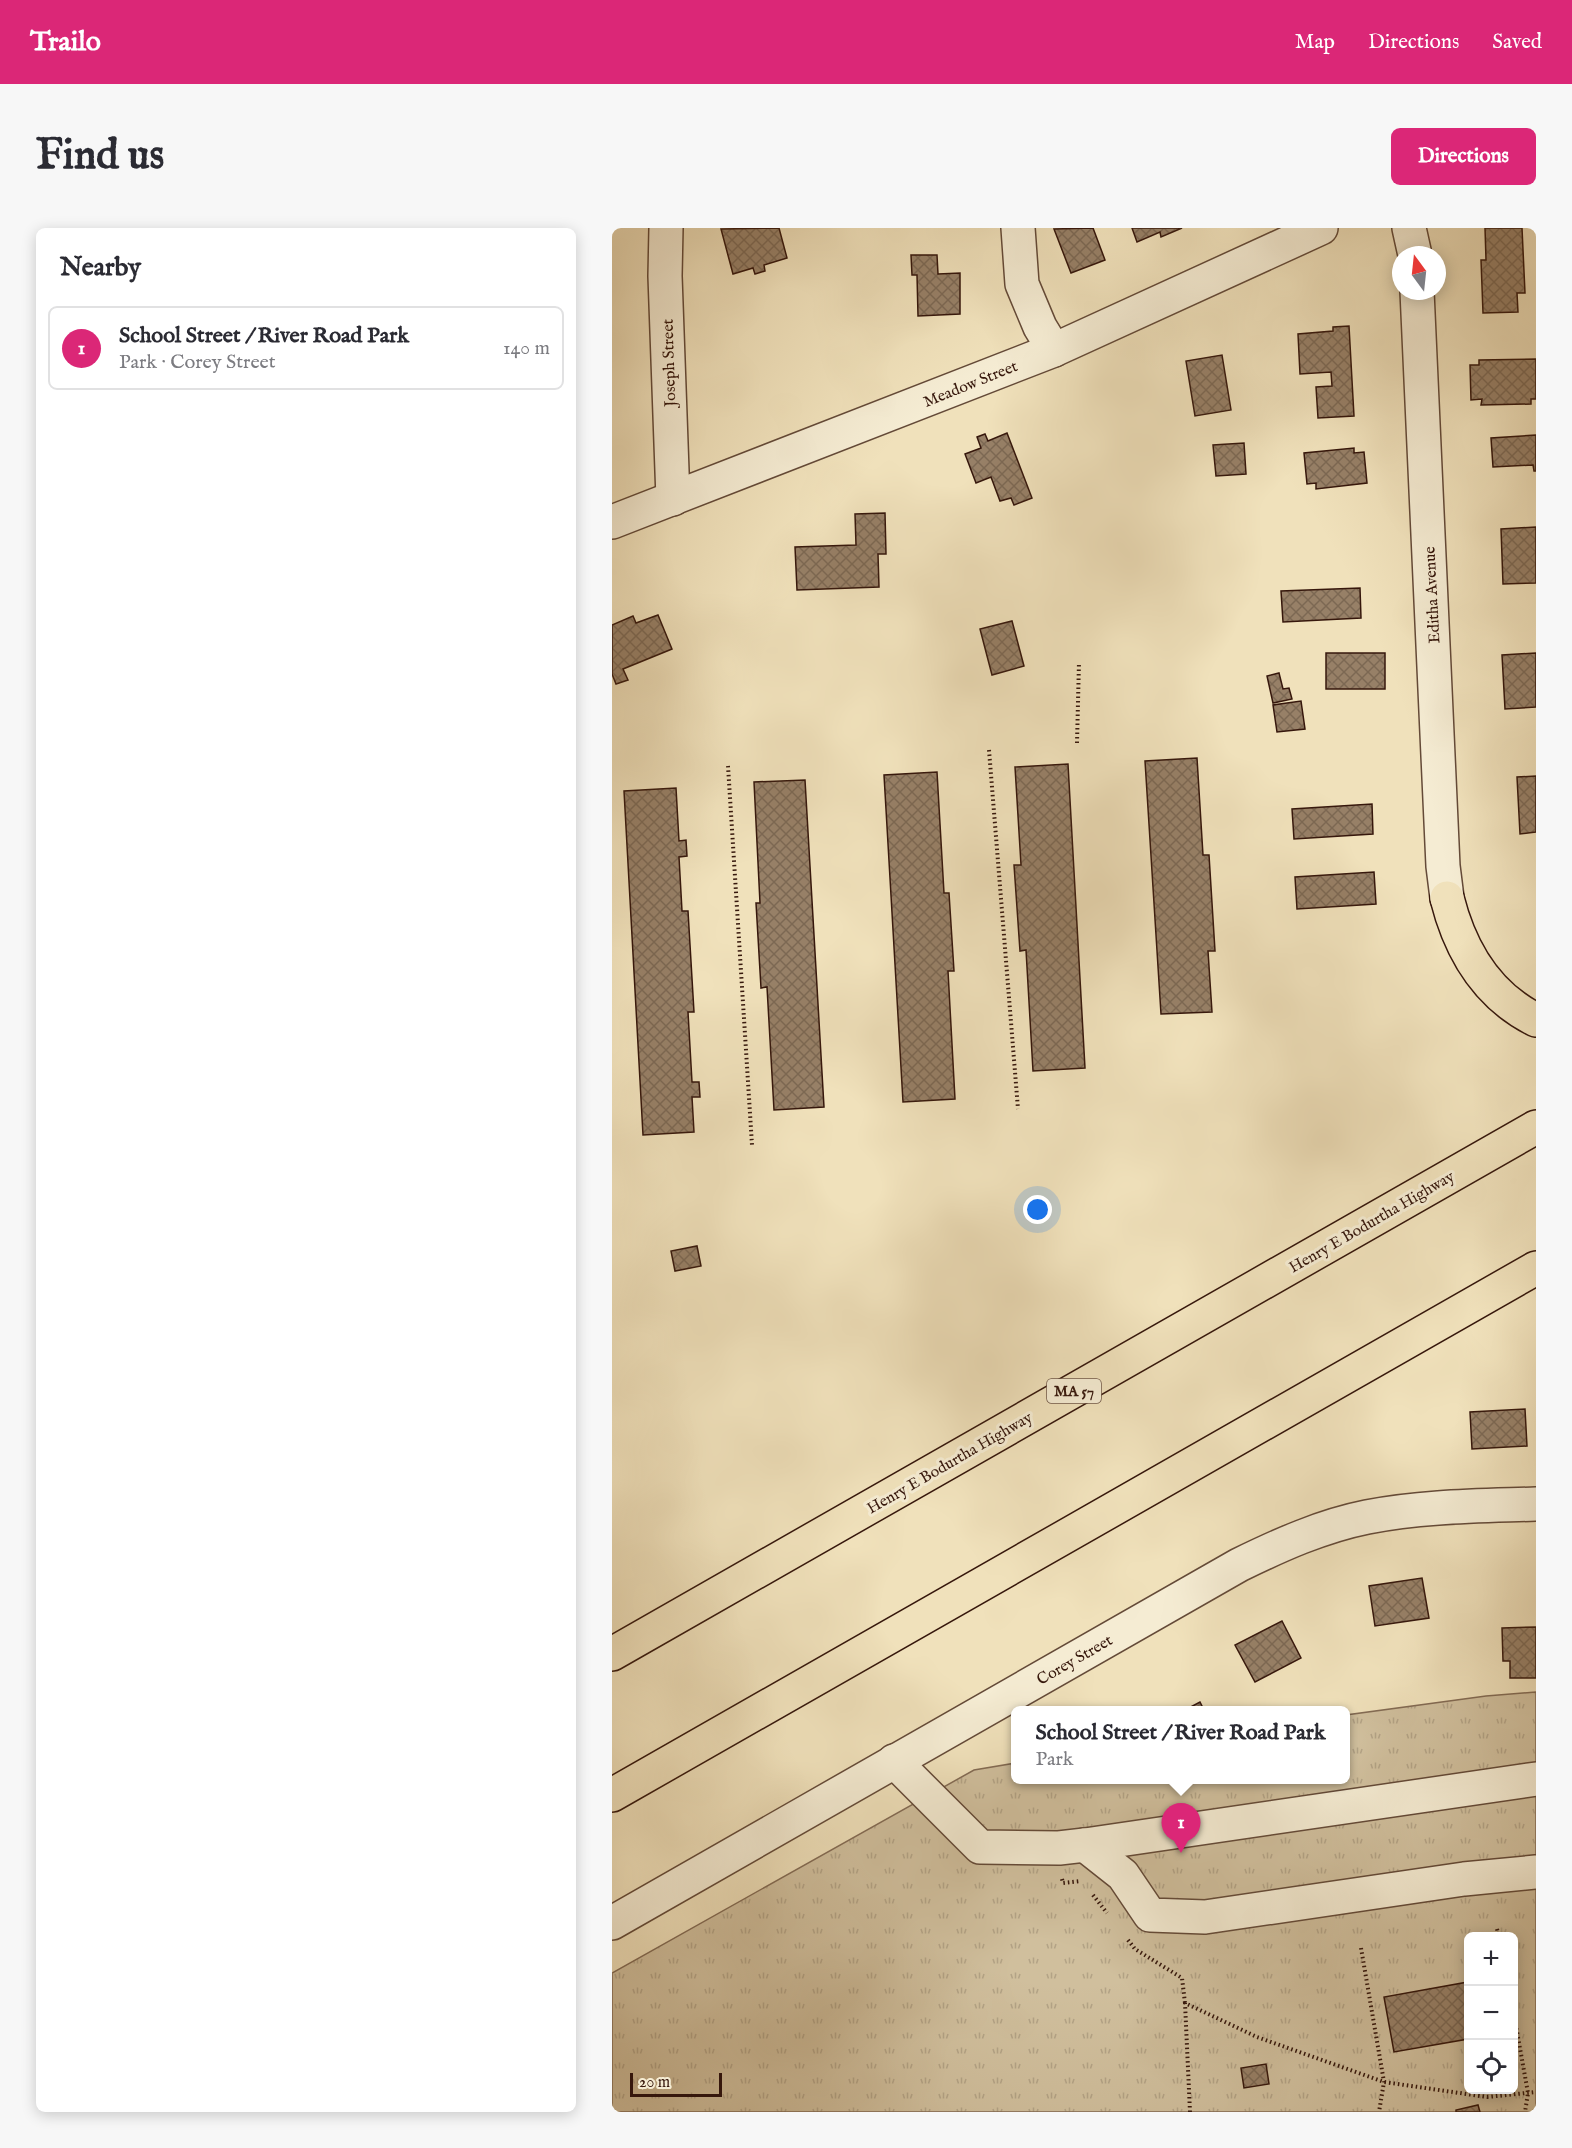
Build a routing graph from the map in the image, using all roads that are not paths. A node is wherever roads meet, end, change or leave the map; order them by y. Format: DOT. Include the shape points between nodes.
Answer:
graph roads {
  1 [pos="666,228"];
  2 [pos="1018,228"];
  3 [pos="1321,228"];
  4 [pos="1409,228"];
  5 [pos="1413,246"];
  6 [pos="1417,300"];
  7 [pos="1054,350"];
  8 [pos="673,499"];
  9 [pos="612,522"];
  10 [pos="1447,898"];
  11 [pos="1536,1020"];
  12 [pos="1536,1127"];
  13 [pos="1536,1268"];
  14 [pos="1536,1504"];
  15 [pos="612,1654"];
  16 [pos="894,1761"];
  17 [pos="1536,1779"];
  18 [pos="612,1795"];
  19 [pos="1085,1845"];
  20 [pos="1536,1872"];
  21 [pos="612,1923"];
  1 -- 8 [label="street, Joseph Street"];
  2 -- 7 [label="street" via="1022,284"];
  3 -- 7 [label="street, Meadow Street"];
  4 -- 5 [label="street"];
  6 -- 10 [label="street, Editha Avenue"];
  7 -- 8 [label="street, Meadow Street"];
  8 -- 9 [label="street, Meadow Street"];
  10 -- 11 [label="highway" via="1455,929 1479,972 1509,1003"];
  12 -- 15 [label="highway, Henry E Bodurtha Highway / MA 57"];
  13 -- 18 [label="highway"];
  14 -- 16 [label="street, Corey Street" via="1404,1511 1367,1517 1302,1537 1239,1565"];
  16 -- 19 [label="street" via="980,1847"];
  16 -- 21 [label="street, Corey Street"];
  17 -- 19 [label="street"];
  19 -- 20 [label="street" via="1123,1875 1150,1915 1205,1917"];
}
